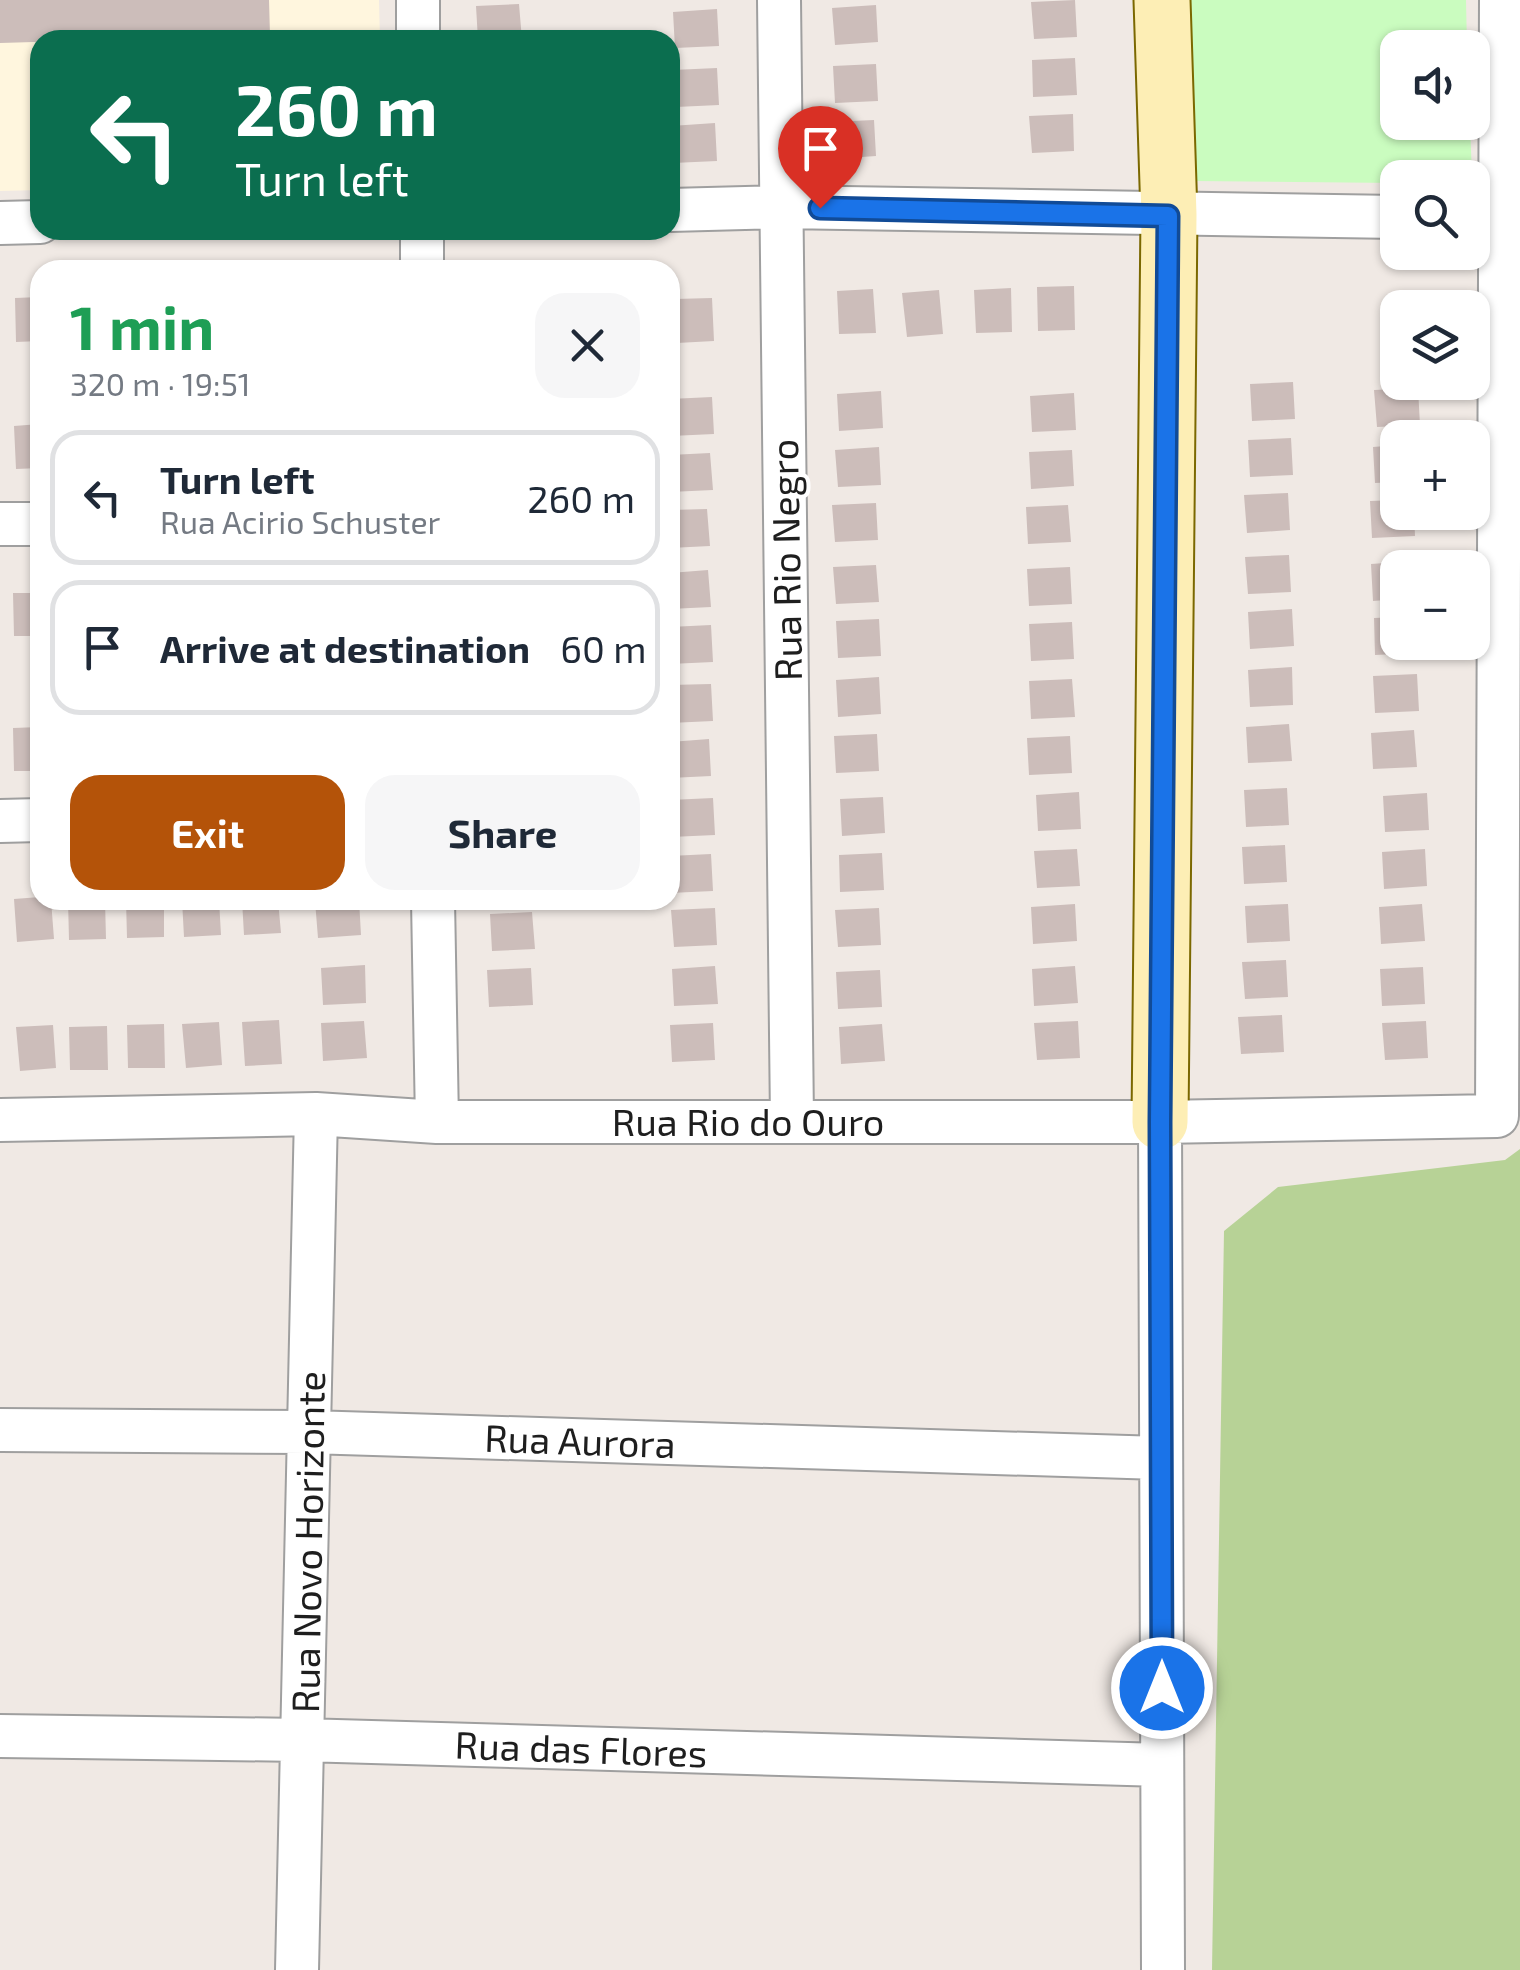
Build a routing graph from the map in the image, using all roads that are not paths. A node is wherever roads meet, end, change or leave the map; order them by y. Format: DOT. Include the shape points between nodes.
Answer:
graph roads {
  1 [pos="418,0"];
  2 [pos="779,0"];
  3 [pos="1162,0"];
  4 [pos="1502,0"];
  5 [pos="418,30"];
  6 [pos="781,208"];
  7 [pos="680,210"];
  8 [pos="1168,216"];
  9 [pos="1380,217"];
  10 [pos="1497,217"];
  11 [pos="30,222"];
  12 [pos="0,223"];
  13 [pos="0,524"];
  14 [pos="30,524"];
  15 [pos="0,820"];
  16 [pos="30,820"];
  17 [pos="434,910"];
  18 [pos="316,1114"];
  19 [pos="0,1120"];
  20 [pos="792,1120"];
  21 [pos="437,1122"];
  22 [pos="1160,1122"];
  23 [pos="0,1430"];
  24 [pos="309,1432"];
  25 [pos="1160,1458"];
  26 [pos="0,1736"];
  27 [pos="302,1740"];
  28 [pos="1162,1765"];
  29 [pos="297,1970"];
  30 [pos="1163,1970"];
  1 -- 5 [label="street"];
  2 -- 6 [label="street, Rua Rio Negro"];
  3 -- 8 [label="street"];
  4 -- 10 [label="street"];
  6 -- 7 [label="street"];
  6 -- 8 [label="street"];
  6 -- 20 [label="street, Rua Rio Negro"];
  8 -- 9 [label="street"];
  8 -- 22 [label="street"];
  10 -- 22 [label="street, Rua Rio do Ouro" via="1497,1116"];
  11 -- 12 [label="street"];
  13 -- 14 [label="street"];
  15 -- 16 [label="street"];
  17 -- 21 [label="street"];
  18 -- 19 [label="street, Rua Rio do Ouro"];
  18 -- 21 [label="street, Rua Rio do Ouro"];
  18 -- 24 [label="street, Rua Novo Horizonte"];
  20 -- 21 [label="street, Rua Rio do Ouro"];
  20 -- 22 [label="street, Rua Rio do Ouro"];
  22 -- 25 [label="street"];
  23 -- 24 [label="street, Rua Aurora"];
  24 -- 25 [label="street, Rua Aurora"];
  24 -- 27 [label="street, Rua Novo Horizonte"];
  25 -- 28 [label="street"];
  26 -- 27 [label="street, Rua das Flores"];
  27 -- 28 [label="street, Rua das Flores"];
  27 -- 29 [label="street, Rua Novo Horizonte"];
  28 -- 30 [label="street"];
}
